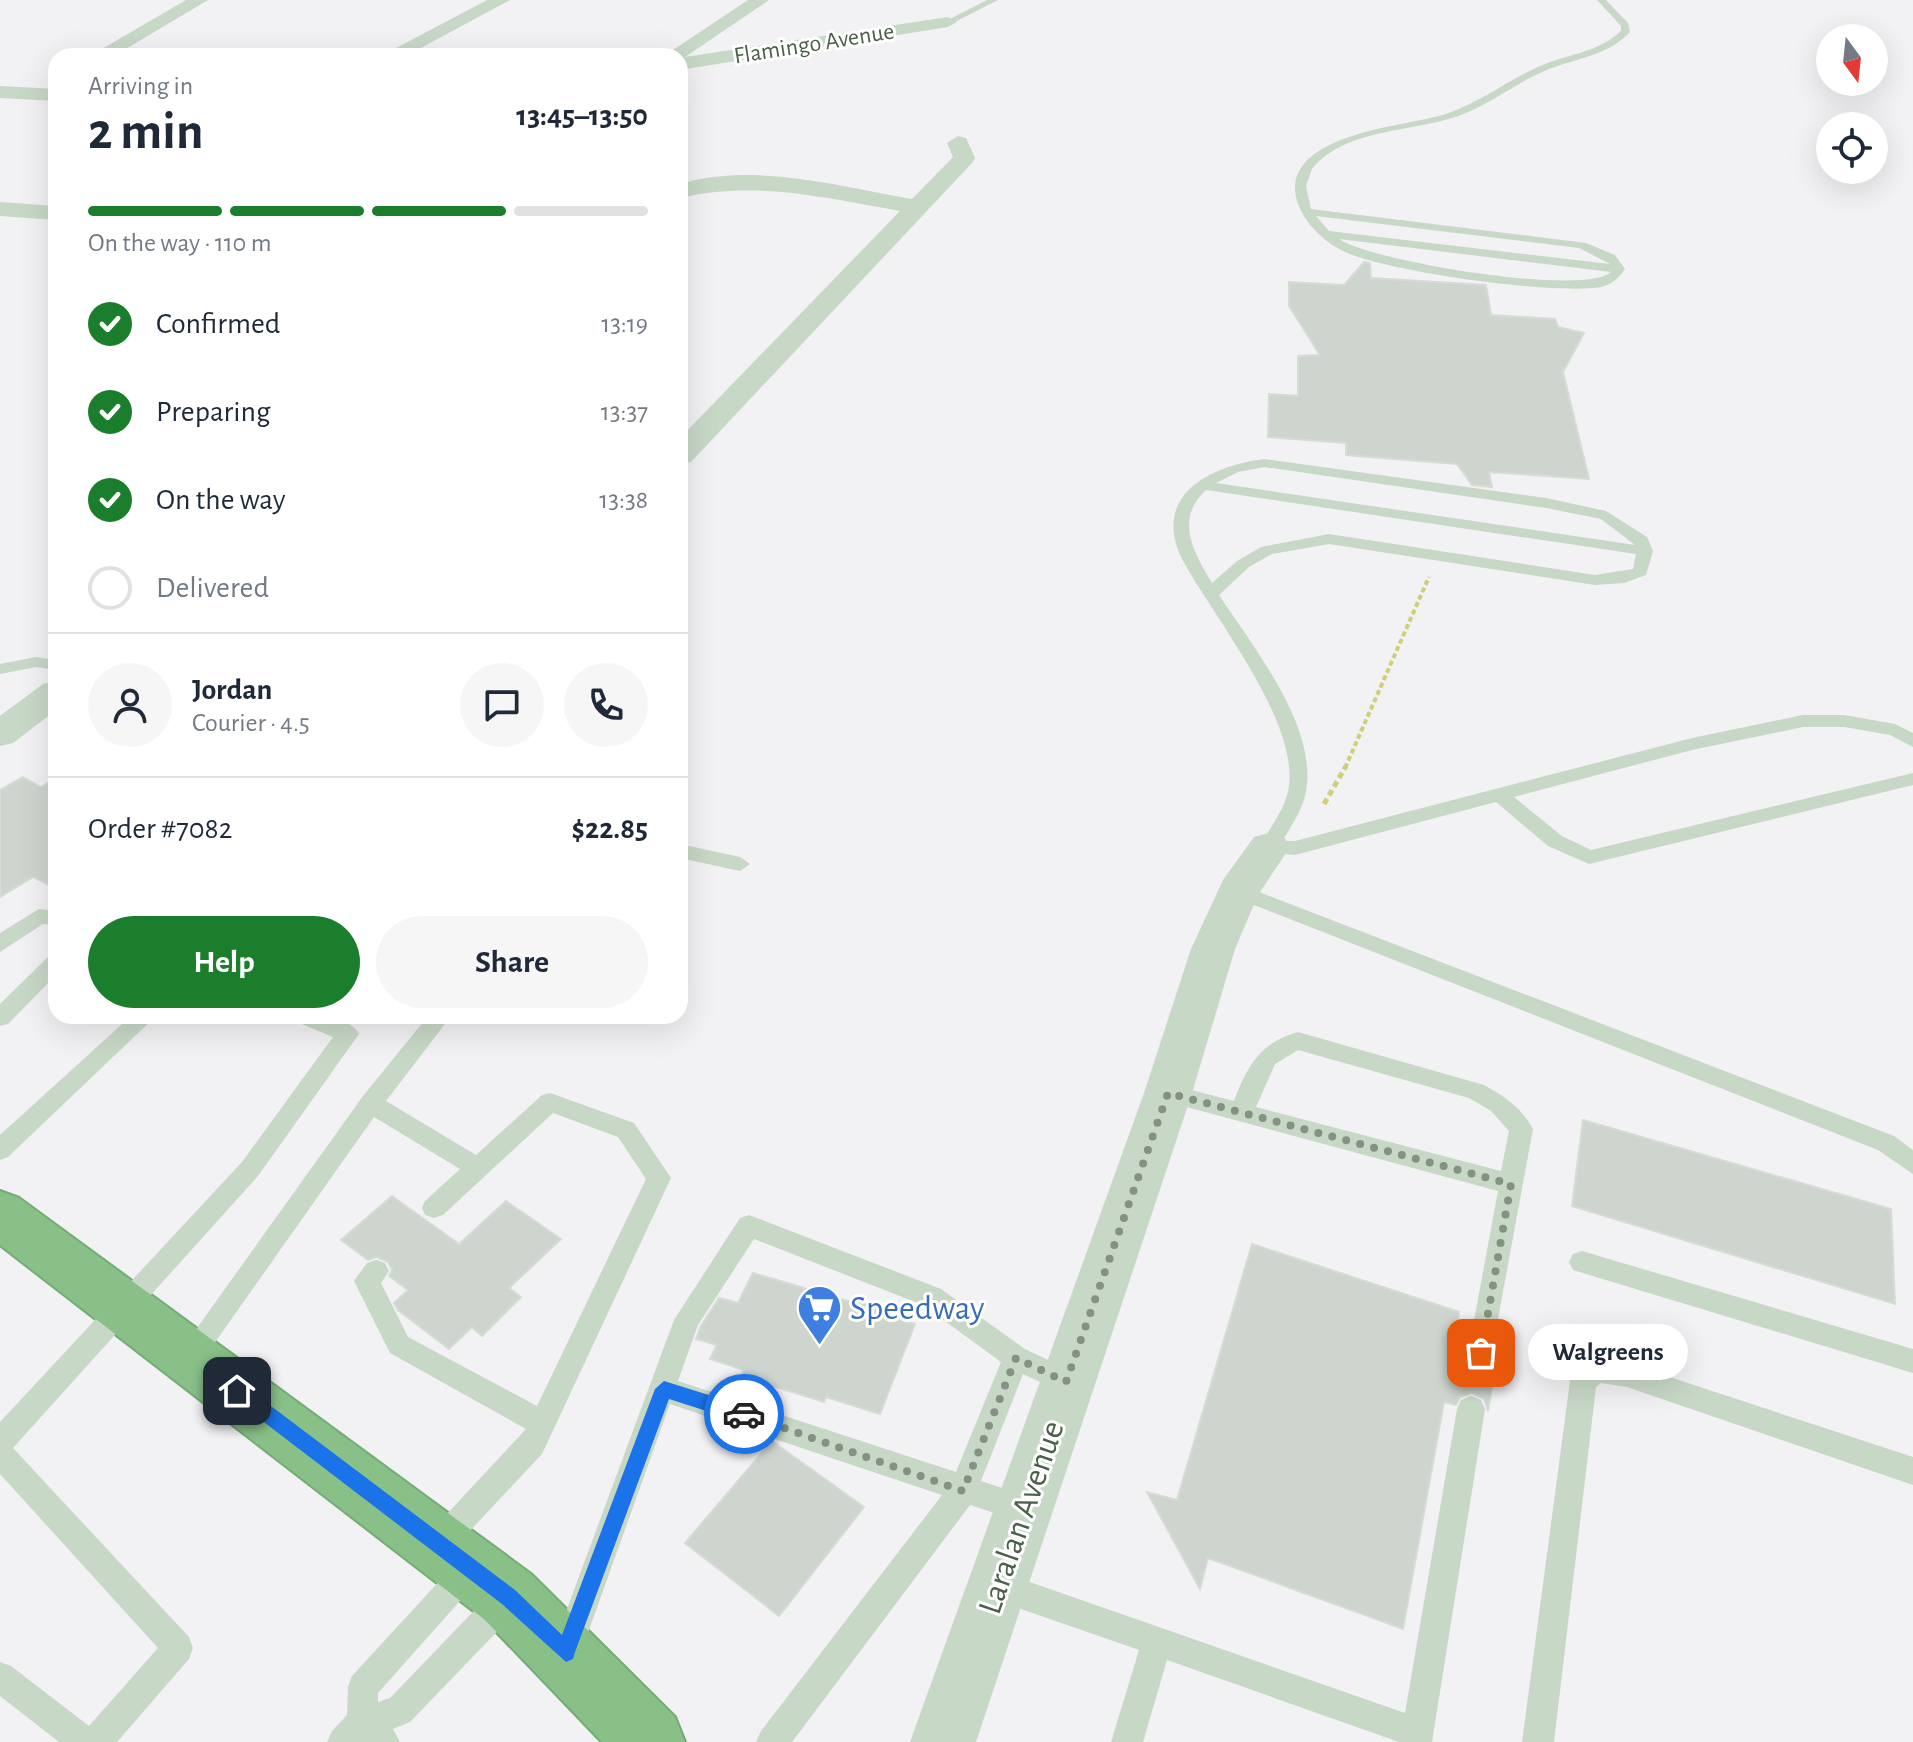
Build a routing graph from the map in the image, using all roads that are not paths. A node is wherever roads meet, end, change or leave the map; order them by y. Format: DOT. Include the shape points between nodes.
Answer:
graph roads {
  1 [pos="199,0"];
  2 [pos="501,0"];
  3 [pos="760,0"];
  4 [pos="994,0"];
  5 [pos="1601,0"];
  6 [pos="948,22"];
  7 [pos="114,48"];
  8 [pos="407,48"];
  9 [pos="686,48"];
  10 [pos="688,63"];
  11 [pos="48,86"];
  12 [pos="0,92"];
  13 [pos="34,94"];
  14 [pos="48,95"];
  15 [pos="958,143"];
  16 [pos="688,188"];
  17 [pos="917,207"];
  18 [pos="0,209"];
  19 [pos="48,212"];
  20 [pos="1307,212"];
  21 [pos="1327,234"];
  22 [pos="1619,269"];
  23 [pos="688,448"];
  24 [pos="1203,485"];
  25 [pos="1645,551"];
  26 [pos="1210,594"];
  27 [pos="48,664"];
  28 [pos="0,669"];
  29 [pos="48,702"];
  30 [pos="0,734"];
  31 [pos="1913,741"];
  32 [pos="1913,779"];
  33 [pos="1502,797"];
  34 [pos="1282,847"];
  35 [pos="688,853"];
  36 [pos="740,864"];
  37 [pos="1238,891"];
  38 [pos="48,917"];
  39 [pos="0,944"];
  40 [pos="48,970"];
  41 [pos="0,1018"];
  42 [pos="136,1024"];
  43 [pos="324,1024"];
  44 [pos="434,1024"];
  45 [pos="1168,1093"];
  46 [pos="371,1103"];
  47 [pos="1242,1113"];
  48 [pos="0,1150"];
  49 [pos="1913,1164"];
  50 [pos="477,1167"];
  51 [pos="1511,1184"];
  52 [pos="434,1208"];
  53 [pos="0,1214"];
  54 [pos="1582,1262"];
  55 [pos="376,1271"];
  56 [pos="123,1306"];
  57 [pos="1481,1353"];
  58 [pos="190,1356"];
  59 [pos="1016,1358"];
  60 [pos="1913,1361"];
  61 [pos="1066,1382"];
  62 [pos="664,1389"];
  63 [pos="1471,1409"];
  64 [pos="542,1423"];
  65 [pos="0,1442"];
  66 [pos="0,1454"];
  67 [pos="1913,1471"];
  68 [pos="963,1491"];
  69 [pos="1026,1509"];
  70 [pos="473,1570"];
  71 [pos="997,1586"];
  72 [pos="1157,1641"];
  73 [pos="566,1652"];
  74 [pos="0,1677"];
  75 [pos="363,1735"];
  76 [pos="1417,1737"];
  77 [pos="85,1742"];
  78 [pos="96,1742"];
  79 [pos="650,1742"];
  80 [pos="772,1742"];
  81 [pos="943,1742"];
  82 [pos="1127,1742"];
  83 [pos="1538,1742"];
  1 -- 7 [label="street"];
  2 -- 8 [label="street"];
  3 -- 9 [label="street"];
  4 -- 6 [label="lane"];
  5 -- 20 [label="lane" via="1625,25 1626,32 1615,43 1543,68 1450,116 1357,139 1320,155 1300,184"];
  6 -- 10 [label="street, Flamingo Avenue"];
  11 -- 13 [label="street"];
  12 -- 13 [label="street"];
  13 -- 14 [label="street"];
  15 -- 17 [label="street" via="964,158"];
  16 -- 17 [label="street" via="706,182 743,182"];
  17 -- 23 [label="street"];
  18 -- 19 [label="street"];
  20 -- 21 [label="lane"];
  20 -- 22 [label="lane" via="1582,245 1611,258"];
  21 -- 22 [label="lane"];
  21 -- 22 [label="lane" via="1342,247 1383,261 1563,284 1601,283"];
  24 -- 25 [label="lane"];
  24 -- 25 [label="lane" via="1223,472 1264,463 1546,503 1606,516 1641,540"];
  24 -- 26 [label="lane" via="1186,500 1179,521 1182,541"];
  25 -- 26 [label="lane" via="1640,572 1595,580 1329,539 1302,541 1267,550"];
  26 -- 34 [label="lane" via="1279,706 1300,760"];
  27 -- 28 [label="lane"];
  29 -- 30 [label="street"];
  31 -- 33 [label="lane" via="1895,730 1803,721 1692,744"];
  32 -- 33 [label="lane" via="1589,857 1555,841"];
  33 -- 34 [label="lane"];
  34 -- 37 [label="street, Laralan Avenue"];
  35 -- 36 [label="lane"];
  37 -- 45 [label="street, Laralan Avenue" via="1213,949"];
  37 -- 49 [label="lane" via="1886,1143"];
  38 -- 39 [label="lane" via="39,916"];
  40 -- 41 [label="lane"];
  42 -- 48 [label="lane"];
  43 -- 56 [label="lane" via="348,1034 250,1169"];
  44 -- 46 [label="lane"];
  45 -- 47 [label="lane"];
  45 -- 61 [label="street, Laralan Avenue"];
  46 -- 50 [label="lane"];
  46 -- 58 [label="lane"];
  47 -- 51 [label="lane"];
  47 -- 51 [label="lane" via="1271,1051 1289,1042 1309,1041 1462,1086 1499,1104 1521,1129"];
  50 -- 52 [label="lane"];
  50 -- 64 [label="lane" via="550,1102 626,1130 659,1178"];
  51 -- 57 [label="lane"];
  53 -- 56 [label="highway"];
  54 -- 60 [label="lane"];
  55 -- 64 [label="lane" via="367,1281 399,1345"];
  56 -- 58 [label="highway"];
  56 -- 65 [label="lane"];
  58 -- 70 [label="highway"];
  59 -- 61 [label="lane"];
  59 -- 62 [label="lane" via="932,1297 749,1226 687,1320"];
  59 -- 68 [label="lane"];
  61 -- 69 [label="street, Laralan Avenue"];
  62 -- 68 [label="lane" via="827,1440"];
  62 -- 73 [label="lane"];
  63 -- 76 [label="lane"];
  64 -- 70 [label="lane"];
  66 -- 78 [label="lane" via="178,1648"];
  67 -- 83 [label="lane" via="1627,1375 1597,1370 1590,1375 1583,1381"];
  68 -- 69 [label="lane"];
  68 -- 80 [label="lane"];
  69 -- 71 [label="street, Laralan Avenue"];
  70 -- 73 [label="highway"];
  70 -- 75 [label="lane" via="399,1711"];
  70 -- 75 [label="lane" via="363,1687"];
  71 -- 72 [label="lane"];
  71 -- 81 [label="street, Laralan Avenue"];
  72 -- 76 [label="lane"];
  72 -- 82 [label="lane"];
  73 -- 79 [label="highway"];
  74 -- 77 [label="lane"];
}
